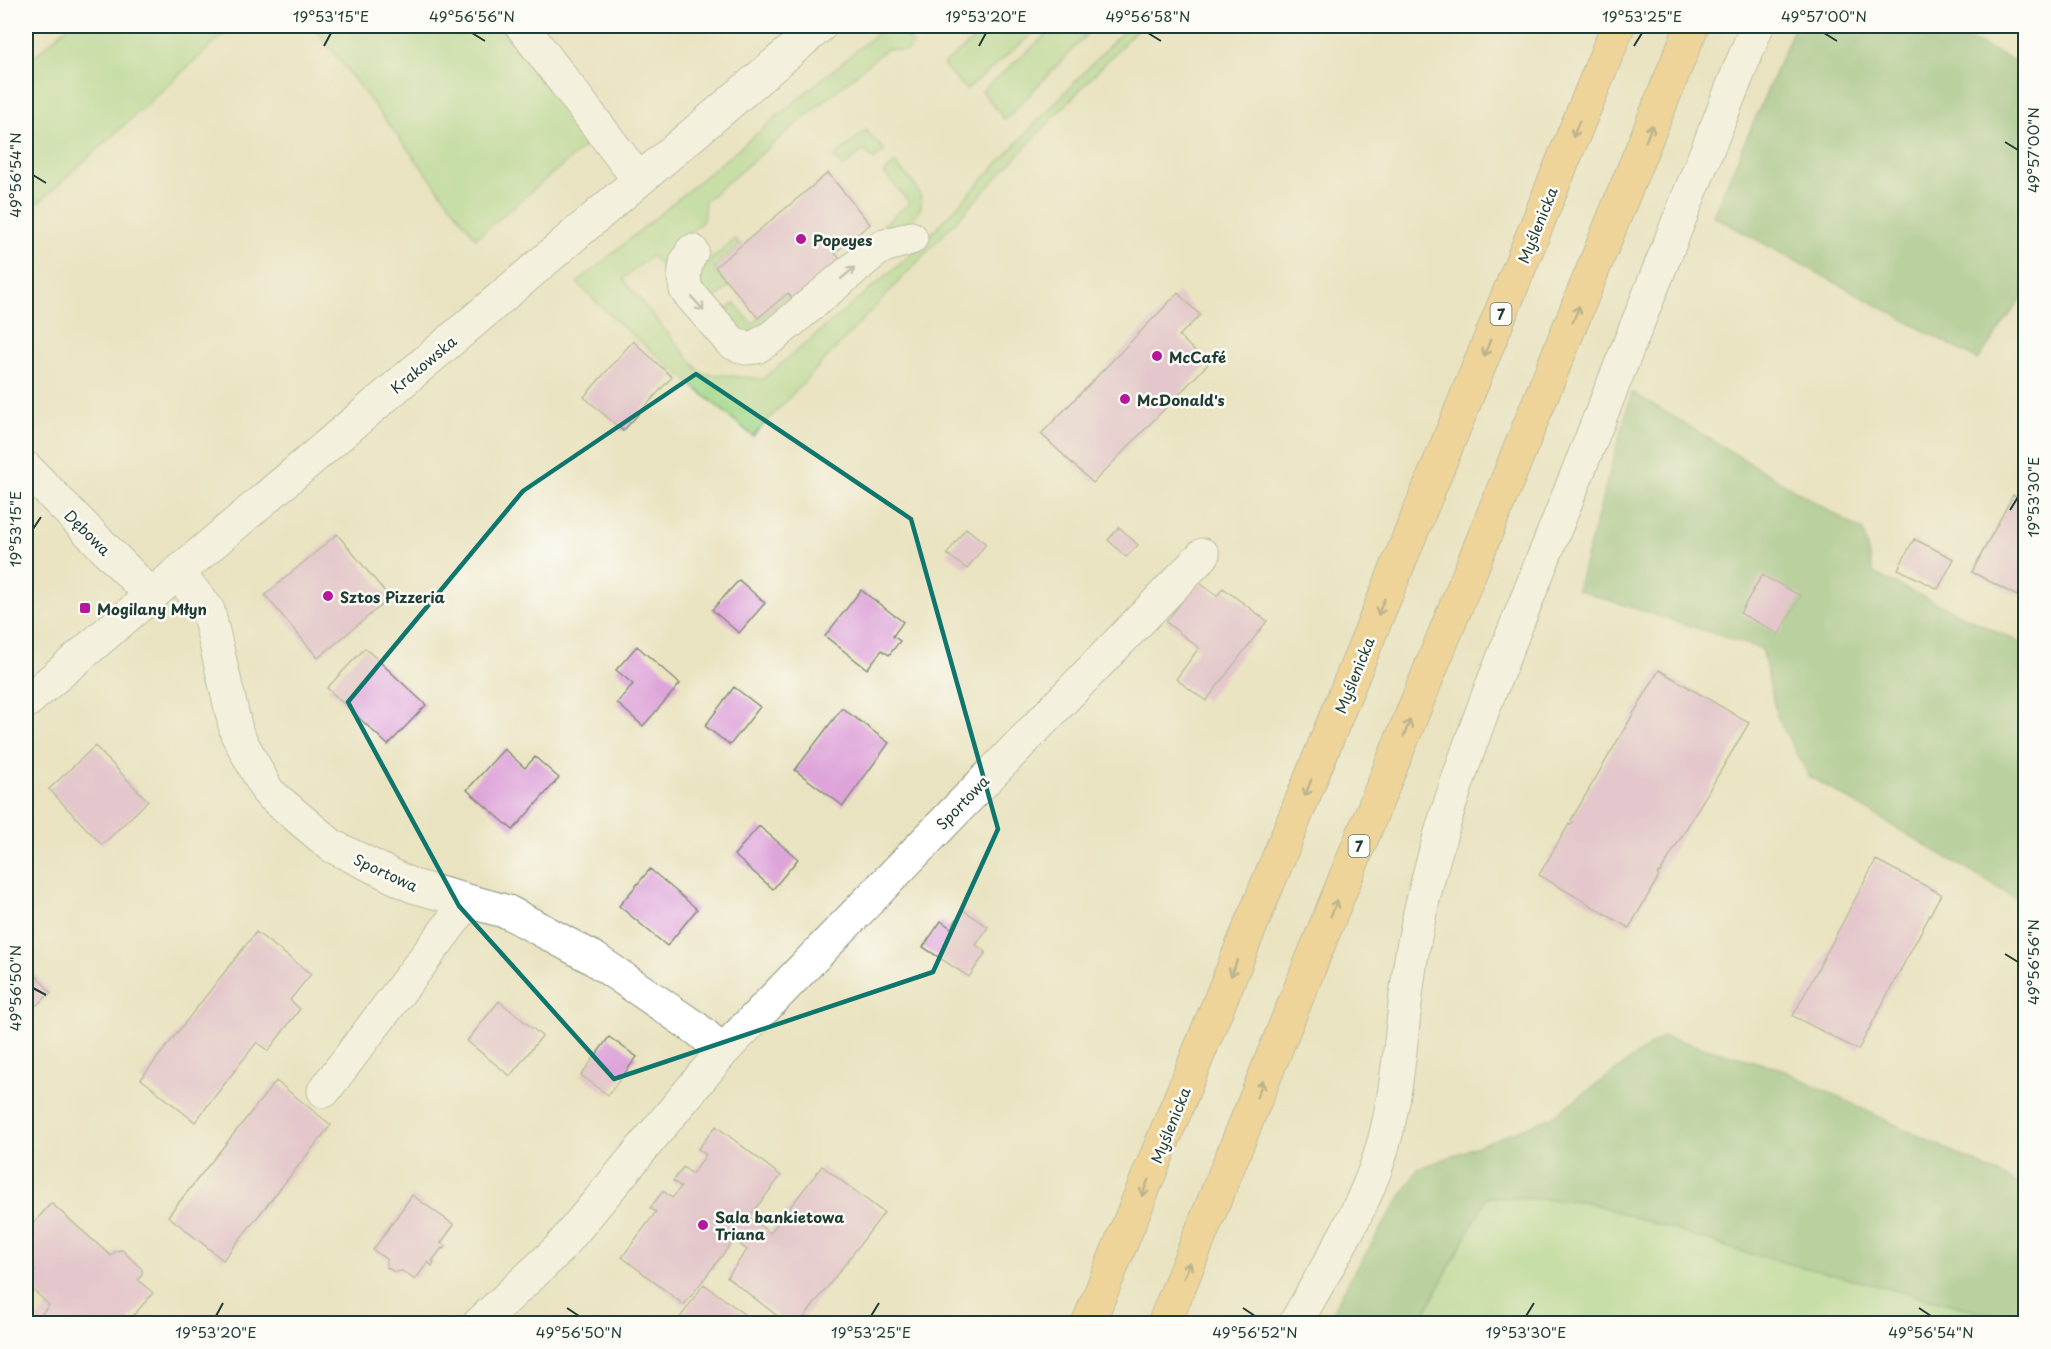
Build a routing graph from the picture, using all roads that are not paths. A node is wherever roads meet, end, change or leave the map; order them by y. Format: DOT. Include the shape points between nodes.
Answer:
graph roads {
  1 [pos="522,26"];
  2 [pos="820,26"];
  3 [pos="1593,26"];
  4 [pos="1618,26"];
  5 [pos="1692,26"];
  6 [pos="1757,26"];
  7 [pos="1598,75"];
  8 [pos="639,180"];
  9 [pos="911,238"];
  10 [pos="692,251"];
  11 [pos="26,468"];
  12 [pos="1203,555"];
  13 [pos="177,573"];
  14 [pos="151,595"];
  15 [pos="26,702"];
  16 [pos="468,902"];
  17 [pos="723,1051"];
  18 [pos="324,1091"];
  19 [pos="479,1323"];
  20 [pos="1088,1323"];
  21 [pos="1164,1323"];
  22 [pos="1295,1323"];
  1 -- 8 [label="street"];
  2 -- 8 [label="street, Krakowska"];
  3 -- 7 [label="highway"];
  4 -- 7 [label="highway, Myślenicka / 7"];
  21 -- 5 [label="highway, 7, one-way"];
  6 -- 22 [label="street" via="1457,779 1412,957 1390,1116 1376,1169 1351,1223"];
  7 -- 20 [label="highway, Myślenicka / 7, one-way"];
  8 -- 13 [label="street, Krakowska"];
  10 -- 9 [label="street, one-way" via="686,263 686,290 731,342 745,348 756,347 772,337 875,251"];
  11 -- 14 [label="street, Dębowa"];
  12 -- 17 [label="street, Sportowa"];
  13 -- 14 [label="street, Krakowska"];
  13 -- 16 [label="street, Sportowa" via="208,610 237,734 268,792 332,846 413,886"];
  14 -- 15 [label="street, Krakowska"];
  16 -- 17 [label="street, Sportowa" via="508,912 593,958"];
  16 -- 18 [label="street"];
  17 -- 19 [label="street, Sportowa" via="558,1250"];
}
